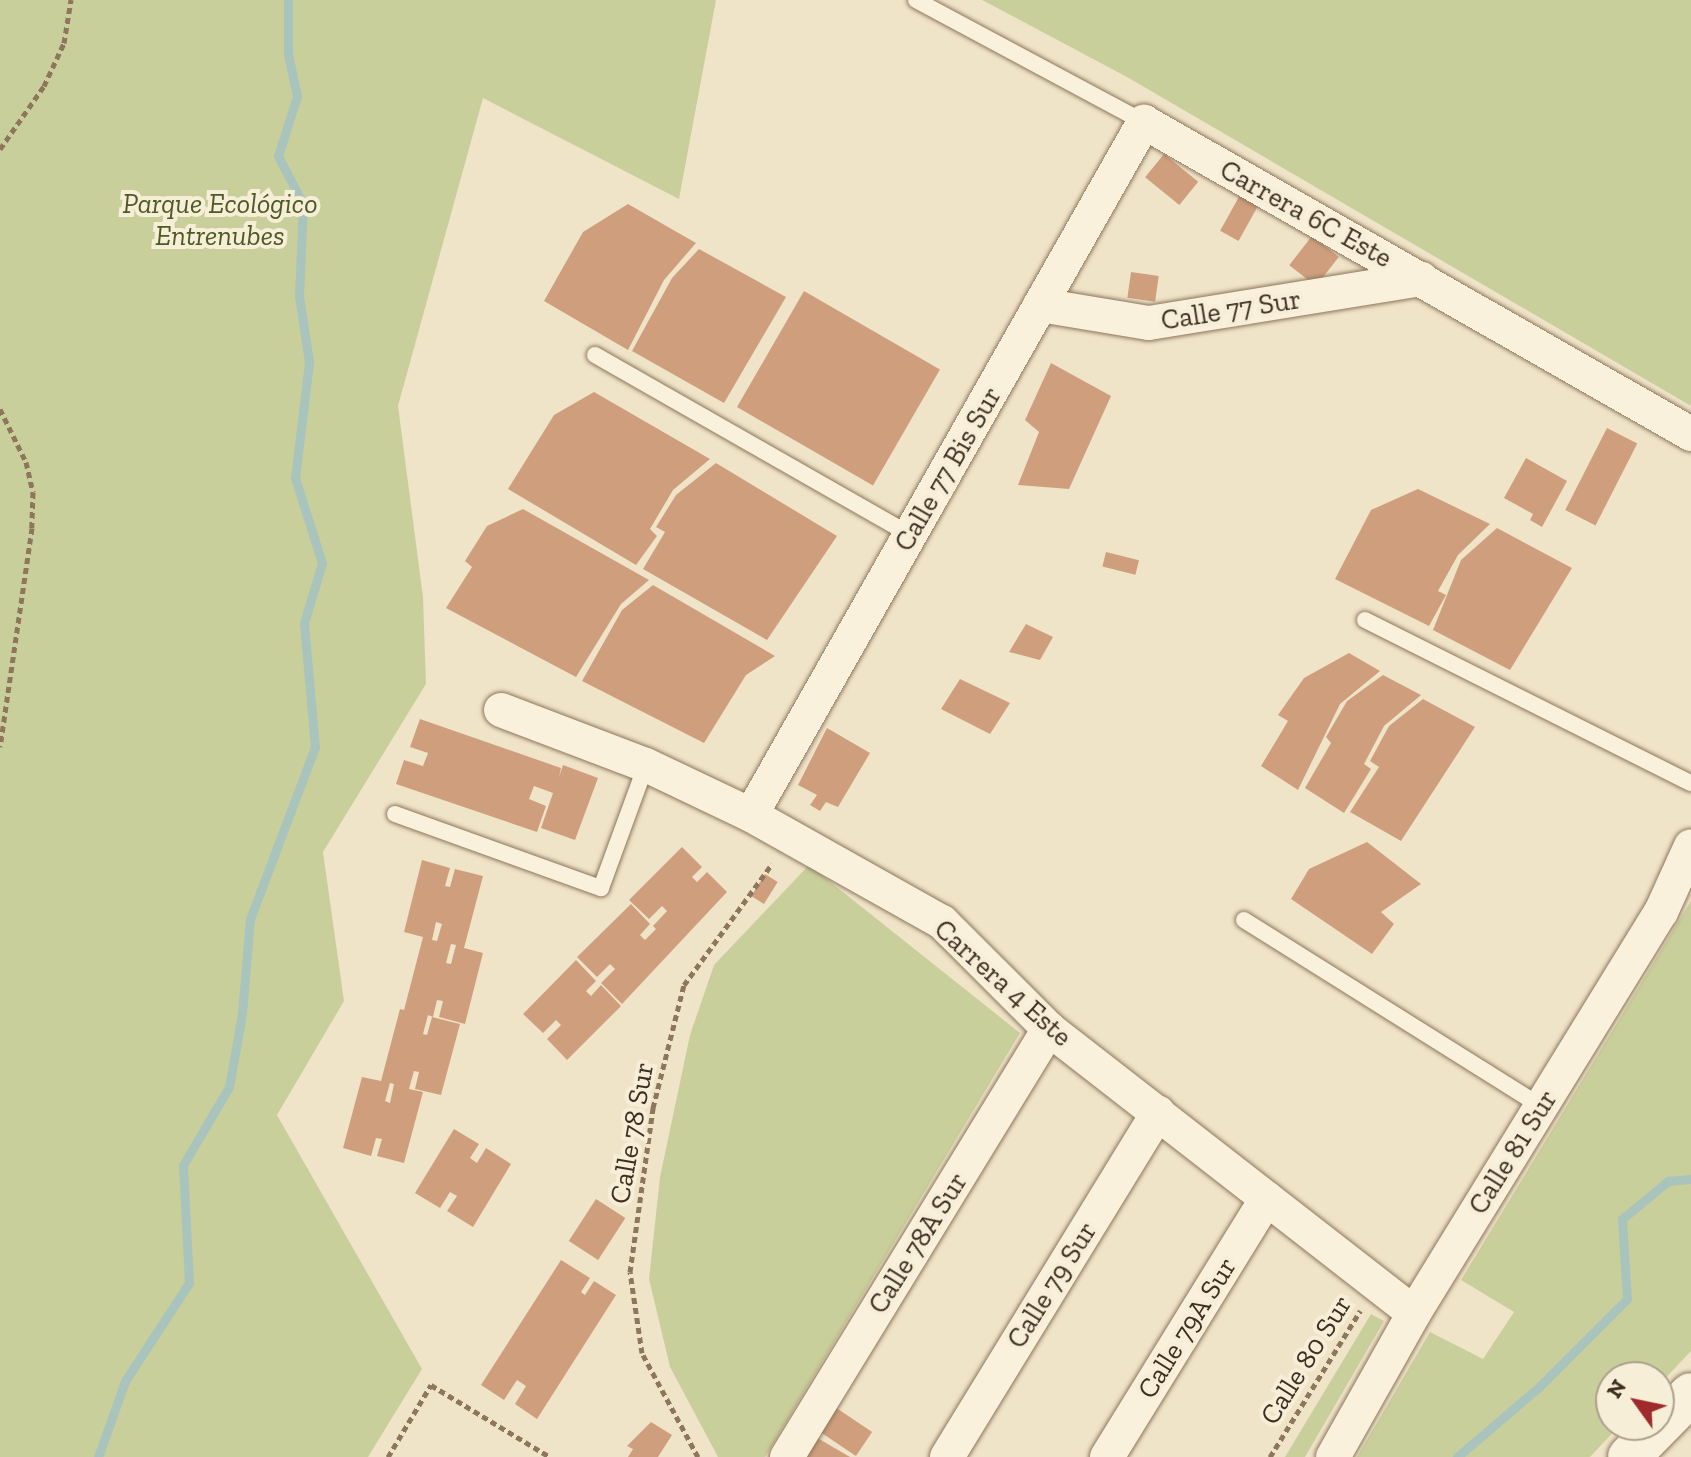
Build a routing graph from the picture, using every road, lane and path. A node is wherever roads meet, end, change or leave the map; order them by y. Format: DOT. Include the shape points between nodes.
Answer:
graph roads {
  1 [pos="71,0"];
  2 [pos="916,0"];
  3 [pos="1144,122"];
  4 [pos="0,149"];
  5 [pos="1421,279"];
  6 [pos="1040,305"];
  7 [pos="595,355"];
  8 [pos="0,409"];
  9 [pos="1691,434"];
  10 [pos="910,535"];
  11 [pos="1365,620"];
  12 [pos="501,710"];
  13 [pos="0,747"];
  14 [pos="646,765"];
  15 [pos="1691,783"];
  16 [pos="395,814"];
  17 [pos="751,815"];
  18 [pos="790,837"];
  19 [pos="1691,846"];
  20 [pos="1244,920"];
  21 [pos="1049,1029"];
  22 [pos="1542,1107"];
  23 [pos="1158,1113"];
  24 [pos="1267,1198"];
  25 [pos="1377,1284"];
  26 [pos="1414,1313"];
  27 [pos="1689,1400"];
  28 [pos="538,1454"];
  29 [pos="388,1457"];
  30 [pos="550,1457"];
  31 [pos="698,1457"];
  32 [pos="787,1457"];
  33 [pos="947,1457"];
  34 [pos="1107,1457"];
  35 [pos="1270,1457"];
  36 [pos="1333,1457"];
  37 [pos="1629,1457"];
  1 -- 4 [label="path" via="64,43 44,86"];
  2 -- 3 [label="lane, Carrera 6C Este"];
  3 -- 5 [label="street, Carrera 6C Este"];
  3 -- 6 [label="street, Calle 77 Bis Sur"];
  5 -- 6 [label="street, Calle 77 Sur" via="1149,323"];
  5 -- 9 [label="street, Carrera 6C Este"];
  6 -- 10 [label="street, Calle 77 Bis Sur"];
  7 -- 10 [label="lane"];
  8 -- 13 [label="path" via="26,462 33,492"];
  10 -- 17 [label="street, Calle 77 Bis Sur"];
  11 -- 15 [label="lane"];
  12 -- 14 [label="street, Carrera 4 Este"];
  14 -- 16 [label="lane" via="601,888"];
  14 -- 17 [label="street, Carrera 4 Este"];
  17 -- 18 [label="street, Carrera 4 Este"];
  18 -- 21 [label="street, Carrera 4 Este" via="942,922"];
  18 -- 31 [label="path, Calle 78 Sur" via="684,985 653,1108 630,1272 634,1307 654,1383"];
  19 -- 22 [label="street, Calle 81 Sur" via="1661,912"];
  20 -- 22 [label="lane"];
  21 -- 23 [label="street, Carrera 4 Este"];
  21 -- 32 [label="street, Calle 78A Sur"];
  22 -- 26 [label="street, Calle 81 Sur"];
  23 -- 24 [label="street, Carrera 4 Este"];
  23 -- 33 [label="street, Calle 79 Sur"];
  24 -- 25 [label="street, Carrera 4 Este"];
  24 -- 34 [label="street, Calle 79A Sur"];
  25 -- 26 [label="street, Carrera 4 Este"];
  25 -- 35 [label="path, Calle 80 Sur"];
  26 -- 36 [label="street, Calle 81 Sur"];
  27 -- 37 [label="street"];
  28 -- 29 [label="path" via="431,1385"];
  28 -- 30 [label="path"];
}
